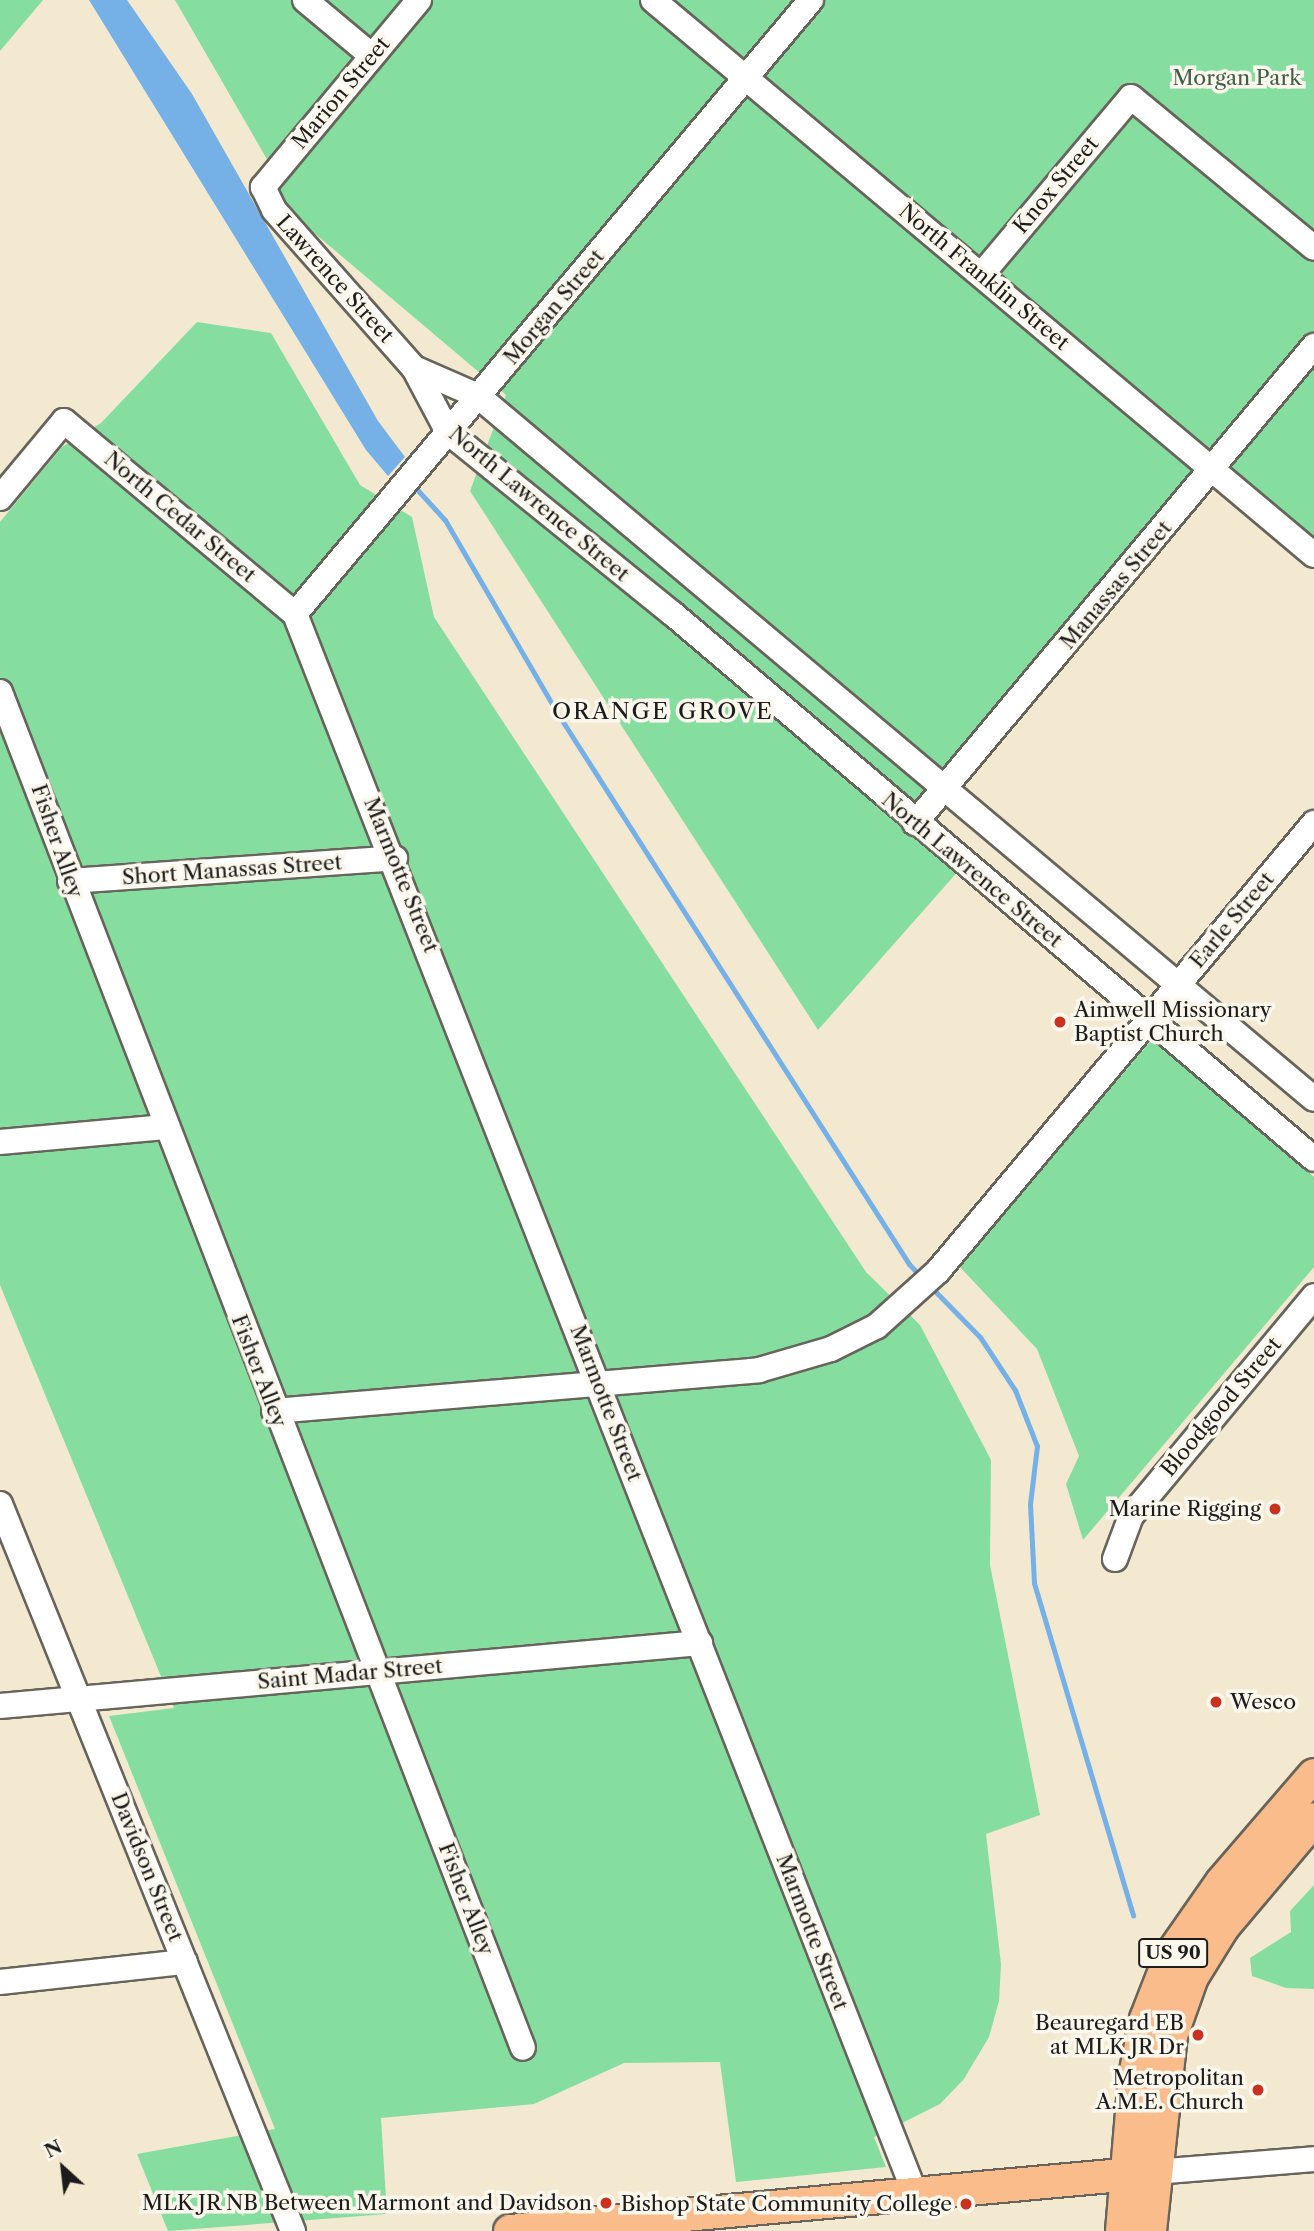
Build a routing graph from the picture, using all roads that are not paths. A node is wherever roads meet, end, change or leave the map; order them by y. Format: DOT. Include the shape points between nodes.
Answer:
graph roads {
  1 [pos="305,0"];
  2 [pos="419,0"];
  3 [pos="653,0"];
  4 [pos="811,0"];
  5 [pos="372,56"];
  6 [pos="747,78"];
  7 [pos="263,187"];
  8 [pos="1314,248"];
  9 [pos="982,274"];
  10 [pos="1314,346"];
  11 [pos="414,368"];
  12 [pos="478,397"];
  13 [pos="448,432"];
  14 [pos="1212,470"];
  15 [pos="0,498"];
  16 [pos="1314,555"];
  17 [pos="295,614"];
  18 [pos="0,692"];
  19 [pos="944,789"];
  20 [pos="915,822"];
  21 [pos="1314,822"];
  22 [pos="395,858"];
  23 [pos="70,881"];
  24 [pos="1179,984"];
  25 [pos="1150,1018"];
  26 [pos="1314,1099"];
  27 [pos="165,1127"];
  28 [pos="0,1142"];
  29 [pos="1314,1159"];
  30 [pos="1314,1296"];
  31 [pos="599,1384"];
  32 [pos="274,1411"];
  33 [pos="0,1504"];
  34 [pos="1115,1559"];
  35 [pos="700,1643"];
  36 [pos="379,1672"];
  37 [pos="78,1699"];
  38 [pos="0,1706"];
  39 [pos="1314,1774"];
  40 [pos="1314,1819"];
  41 [pos="185,1962"];
  42 [pos="0,1982"];
  43 [pos="523,2048"];
  44 [pos="1314,2159"];
  45 [pos="1140,2173"];
  46 [pos="915,2194"];
  47 [pos="293,2231"];
  48 [pos="510,2231"];
  49 [pos="1122,2231"];
  50 [pos="1150,2231"];
  1 -- 5 [label="street"];
  2 -- 5 [label="street, Marion Street"];
  3 -- 6 [label="street, North Franklin Street"];
  4 -- 6 [label="street, Morgan Street"];
  5 -- 7 [label="street, Marion Street"];
  6 -- 9 [label="street, North Franklin Street"];
  6 -- 12 [label="street, Morgan Street"];
  7 -- 11 [label="street, Lawrence Street" via="274,210"];
  8 -- 9 [label="street, Knox Street" via="1131,97"];
  9 -- 14 [label="street, North Franklin Street"];
  10 -- 14 [label="street, Manassas Street"];
  11 -- 12 [label="street, North Lawrence Street"];
  11 -- 13 [label="street, North Lawrence Street"];
  12 -- 13 [label="street, Morgan Street"];
  12 -- 19 [label="street, North Lawrence Street"];
  13 -- 17 [label="street, Morgan Street"];
  13 -- 20 [label="street, North Lawrence Street" via="673,614"];
  14 -- 16 [label="street, North Franklin Street"];
  14 -- 19 [label="street, Manassas Street"];
  15 -- 17 [label="street, North Cedar Street" via="64,421"];
  17 -- 22 [label="street, Marmotte Street"];
  18 -- 23 [label="street, Fisher Alley" via="11,711"];
  19 -- 20 [label="street, Manassas Street"];
  19 -- 24 [label="street, North Lawrence Street"];
  20 -- 25 [label="street, North Lawrence Street"];
  21 -- 24 [label="street, Earle Street"];
  22 -- 23 [label="street, Short Manassas Street"];
  22 -- 31 [label="street, Marmotte Street"];
  23 -- 27 [label="street, Fisher Alley"];
  24 -- 25 [label="street, Earle Street"];
  24 -- 26 [label="street, North Lawrence Street"];
  25 -- 29 [label="street, North Lawrence Street"];
  25 -- 31 [label="street, Earle Street" via="938,1271 877,1326 797,1361 759,1370"];
  27 -- 28 [label="street"];
  27 -- 32 [label="street, Fisher Alley"];
  30 -- 34 [label="street, Bloodgood Street" via="1131,1516"];
  31 -- 32 [label="street, Earle Street"];
  31 -- 35 [label="street, Marmotte Street"];
  32 -- 36 [label="street, Fisher Alley"];
  33 -- 37 [label="street, Davidson Street"];
  35 -- 36 [label="street, Saint Madar Street"];
  35 -- 46 [label="street, Marmotte Street"];
  36 -- 37 [label="street, Saint Madar Street"];
  36 -- 43 [label="street, Fisher Alley"];
  37 -- 38 [label="street, Saint Madar Street"];
  37 -- 41 [label="street, Davidson Street"];
  39 -- 45 [label="main road, US 90" via="1222,1882 1171,1955 1146,2020 1135,2076"];
  40 -- 45 [label="main road, US 90" via="1223,1927 1192,1977 1171,2036"];
  41 -- 42 [label="street"];
  41 -- 47 [label="street, Davidson Street"];
  44 -- 45 [label="street"];
  45 -- 46 [label="main road"];
  45 -- 49 [label="main road, US 90"];
  45 -- 50 [label="main road, US 90"];
  46 -- 48 [label="main road"];
}
